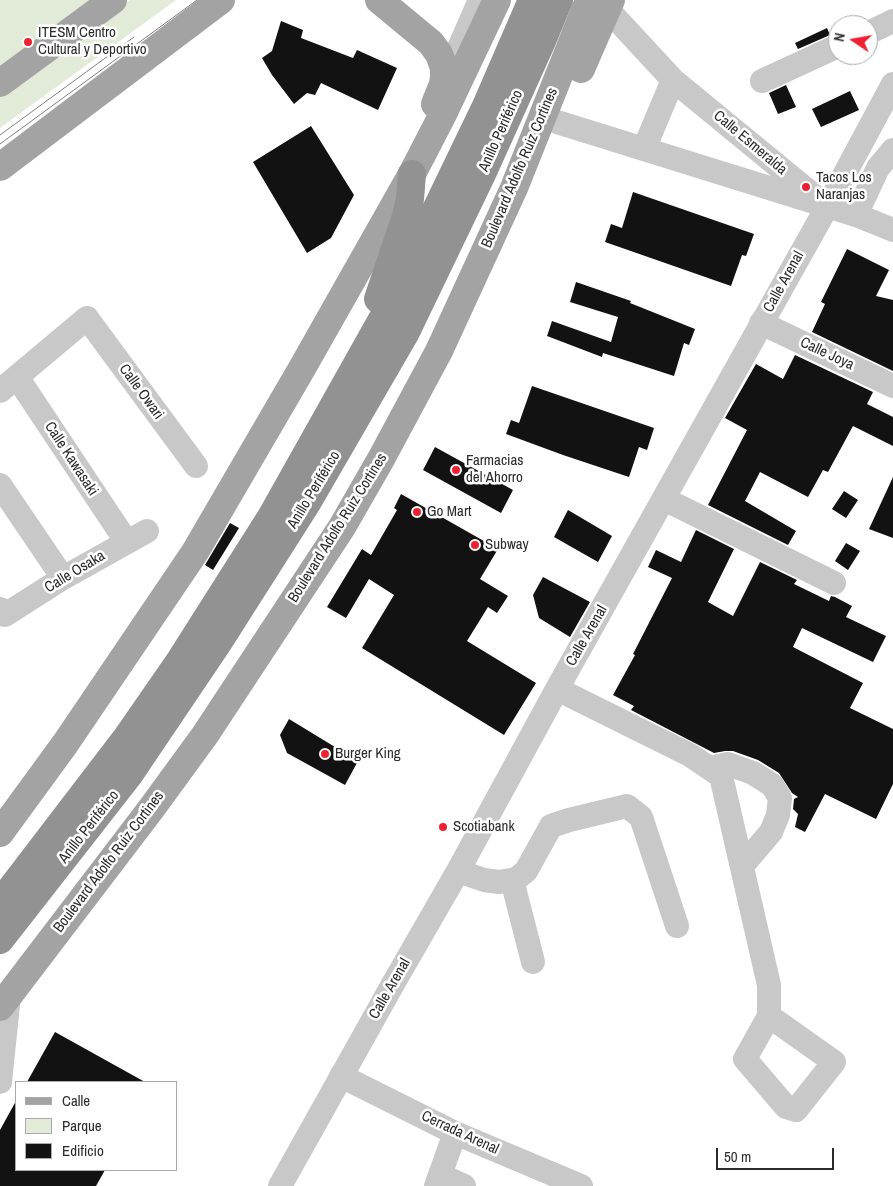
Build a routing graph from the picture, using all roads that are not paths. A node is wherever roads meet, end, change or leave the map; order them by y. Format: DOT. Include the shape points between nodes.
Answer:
graph roads {
  1 [pos="113,0"];
  2 [pos="221,0"];
  3 [pos="379,0"];
  4 [pos="532,0"];
  5 [pos="558,0"];
  6 [pos="601,3"];
  7 [pos="488,7"];
  8 [pos="893,21"];
  9 [pos="878,28"];
  10 [pos="530,37"];
  11 [pos="828,51"];
  12 [pos="673,80"];
  13 [pos="762,81"];
  14 [pos="0,83"];
  15 [pos="443,84"];
  16 [pos="893,84"];
  17 [pos="557,122"];
  18 [pos="425,149"];
  19 [pos="644,149"];
  20 [pos="893,150"];
  21 [pos="0,167"];
  22 [pos="412,174"];
  23 [pos="514,188"];
  24 [pos="827,207"];
  25 [pos="856,215"];
  26 [pos="893,230"];
  27 [pos="761,323"];
  28 [pos="365,351"];
  29 [pos="9,384"];
  30 [pos="893,386"];
  31 [pos="196,466"];
  32 [pos="0,486"];
  33 [pos="664,499"];
  34 [pos="136,536"];
  35 [pos="63,578"];
  36 [pos="834,583"];
  37 [pos="2,612"];
  38 [pos="557,689"];
  39 [pos="710,768"];
  40 [pos="0,833"];
  41 [pos="742,866"];
  42 [pos="458,871"];
  43 [pos="512,880"];
  44 [pos="0,903"];
  45 [pos="677,926"];
  46 [pos="0,940"];
  47 [pos="533,962"];
  48 [pos="4,1001"];
  49 [pos="769,1016"];
  50 [pos="341,1076"];
  51 [pos="0,1082"];
  52 [pos="455,1133"];
  53 [pos="438,1180"];
  54 [pos="280,1186"];
  55 [pos="464,1186"];
  56 [pos="582,1186"];
  1 -- 14 [label="main road"];
  2 -- 21 [label="main road"];
  3 -- 15 [label="main road" via="435,48 444,68"];
  4 -- 10 [label="highway, Anillo Periférico"];
  5 -- 10 [label="highway, Anillo Periférico"];
  6 -- 12 [label="street, Calle Esmeralda"];
  6 -- 17 [label="main road"];
  6 -- 23 [label="main road, Boulevard Adolfo Ruiz Cortines" via="567,55"];
  7 -- 15 [label="street"];
  7 -- 18 [label="main road"];
  8 -- 9 [label="street"];
  10 -- 28 [label="highway, Anillo Periférico" via="457,169"];
  10 -- 46 [label="highway, Anillo Periférico" via="482,174 406,332 307,503 129,775"];
  11 -- 13 [label="street"];
  12 -- 19 [label="street"];
  12 -- 24 [label="street, Calle Esmeralda"];
  15 -- 18 [label="main road" via="433,109"];
  16 -- 24 [label="street, Calle Arenal"];
  17 -- 19 [label="street, Calle Esmeralda"];
  17 -- 23 [label="main road"];
  18 -- 22 [label="main road"];
  19 -- 24 [label="street, Calle Esmeralda"];
  20 -- 25 [label="street" via="878,168"];
  22 -- 28 [label="highway" via="406,216 381,287"];
  22 -- 40 [label="main road" via="195,552 65,744"];
  23 -- 48 [label="main road, Boulevard Adolfo Ruiz Cortines" via="439,351 342,527 204,735"];
  24 -- 25 [label="street, Calle Esmeralda"];
  24 -- 27 [label="street, Calle Arenal"];
  25 -- 26 [label="street, Calle Esmeralda"];
  27 -- 30 [label="street, Calle Joya"];
  27 -- 33 [label="street, Calle Arenal"];
  28 -- 44 [label="highway, Anillo Periférico" via="271,517 179,662 127,737"];
  29 -- 31 [label="street, Calle Owari" via="87,318"];
  29 -- 34 [label="street, Calle Kawasaki"];
  32 -- 35 [label="street"];
  33 -- 36 [label="street"];
  33 -- 38 [label="street, Calle Arenal"];
  34 -- 35 [label="street, Calle Osaka"];
  35 -- 37 [label="street, Calle Osaka"];
  38 -- 39 [label="street"];
  38 -- 42 [label="street, Calle Arenal"];
  39 -- 41 [label="street" via="721,776"];
  39 -- 41 [label="street" via="728,764 753,773 772,785 780,798 778,816 771,832"];
  41 -- 49 [label="street" via="769,985"];
  42 -- 43 [label="street" via="484,880"];
  42 -- 50 [label="street, Calle Arenal"];
  43 -- 45 [label="street" via="526,871 551,826 627,806 641,817"];
  43 -- 47 [label="street"];
  48 -- 51 [label="street"];
  50 -- 52 [label="street, Cerrada Arenal"];
  50 -- 54 [label="street, Calle Arenal"];
  52 -- 53 [label="street"];
  52 -- 56 [label="street, Cerrada Arenal"];
  53 -- 55 [label="street"];
}
